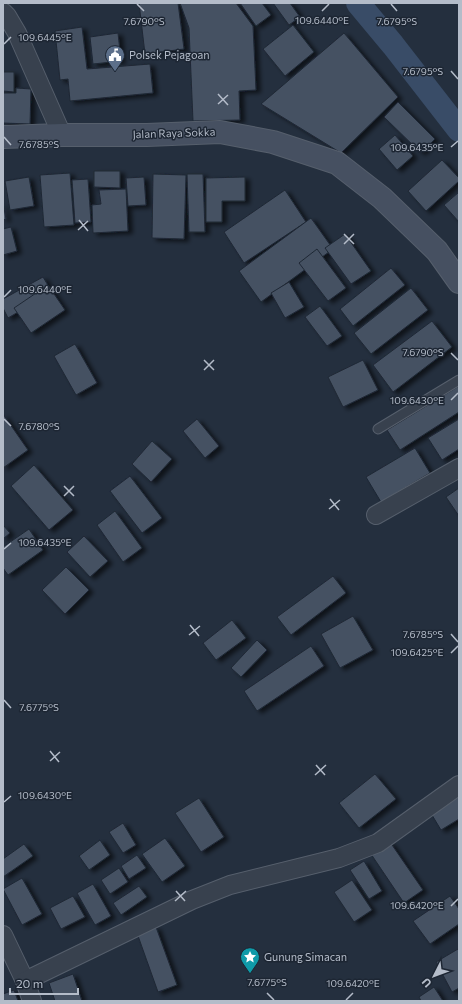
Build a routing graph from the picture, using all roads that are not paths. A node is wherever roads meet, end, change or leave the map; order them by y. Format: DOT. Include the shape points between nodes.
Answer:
graph roads {
  1 [pos="3,12"];
  2 [pos="62,135"];
  3 [pos="3,137"];
  4 [pos="459,282"];
  5 [pos="459,380"];
  6 [pos="378,429"];
  7 [pos="459,468"];
  8 [pos="376,515"];
  9 [pos="459,785"];
  10 [pos="3,935"];
  11 [pos="25,981"];
  12 [pos="32,1001"];
  1 -- 2 [label="street" via="17,33"];
  2 -- 3 [label="main road, Jalan Raya Sokka"];
  2 -- 4 [label="main road, Jalan Raya Sokka" via="220,132 273,142 337,164 382,198 437,251"];
  5 -- 6 [label="lane"];
  7 -- 8 [label="street"];
  9 -- 11 [label="street" via="378,843 339,858 230,885 192,900"];
  10 -- 11 [label="street"];
  11 -- 12 [label="street"];
}
